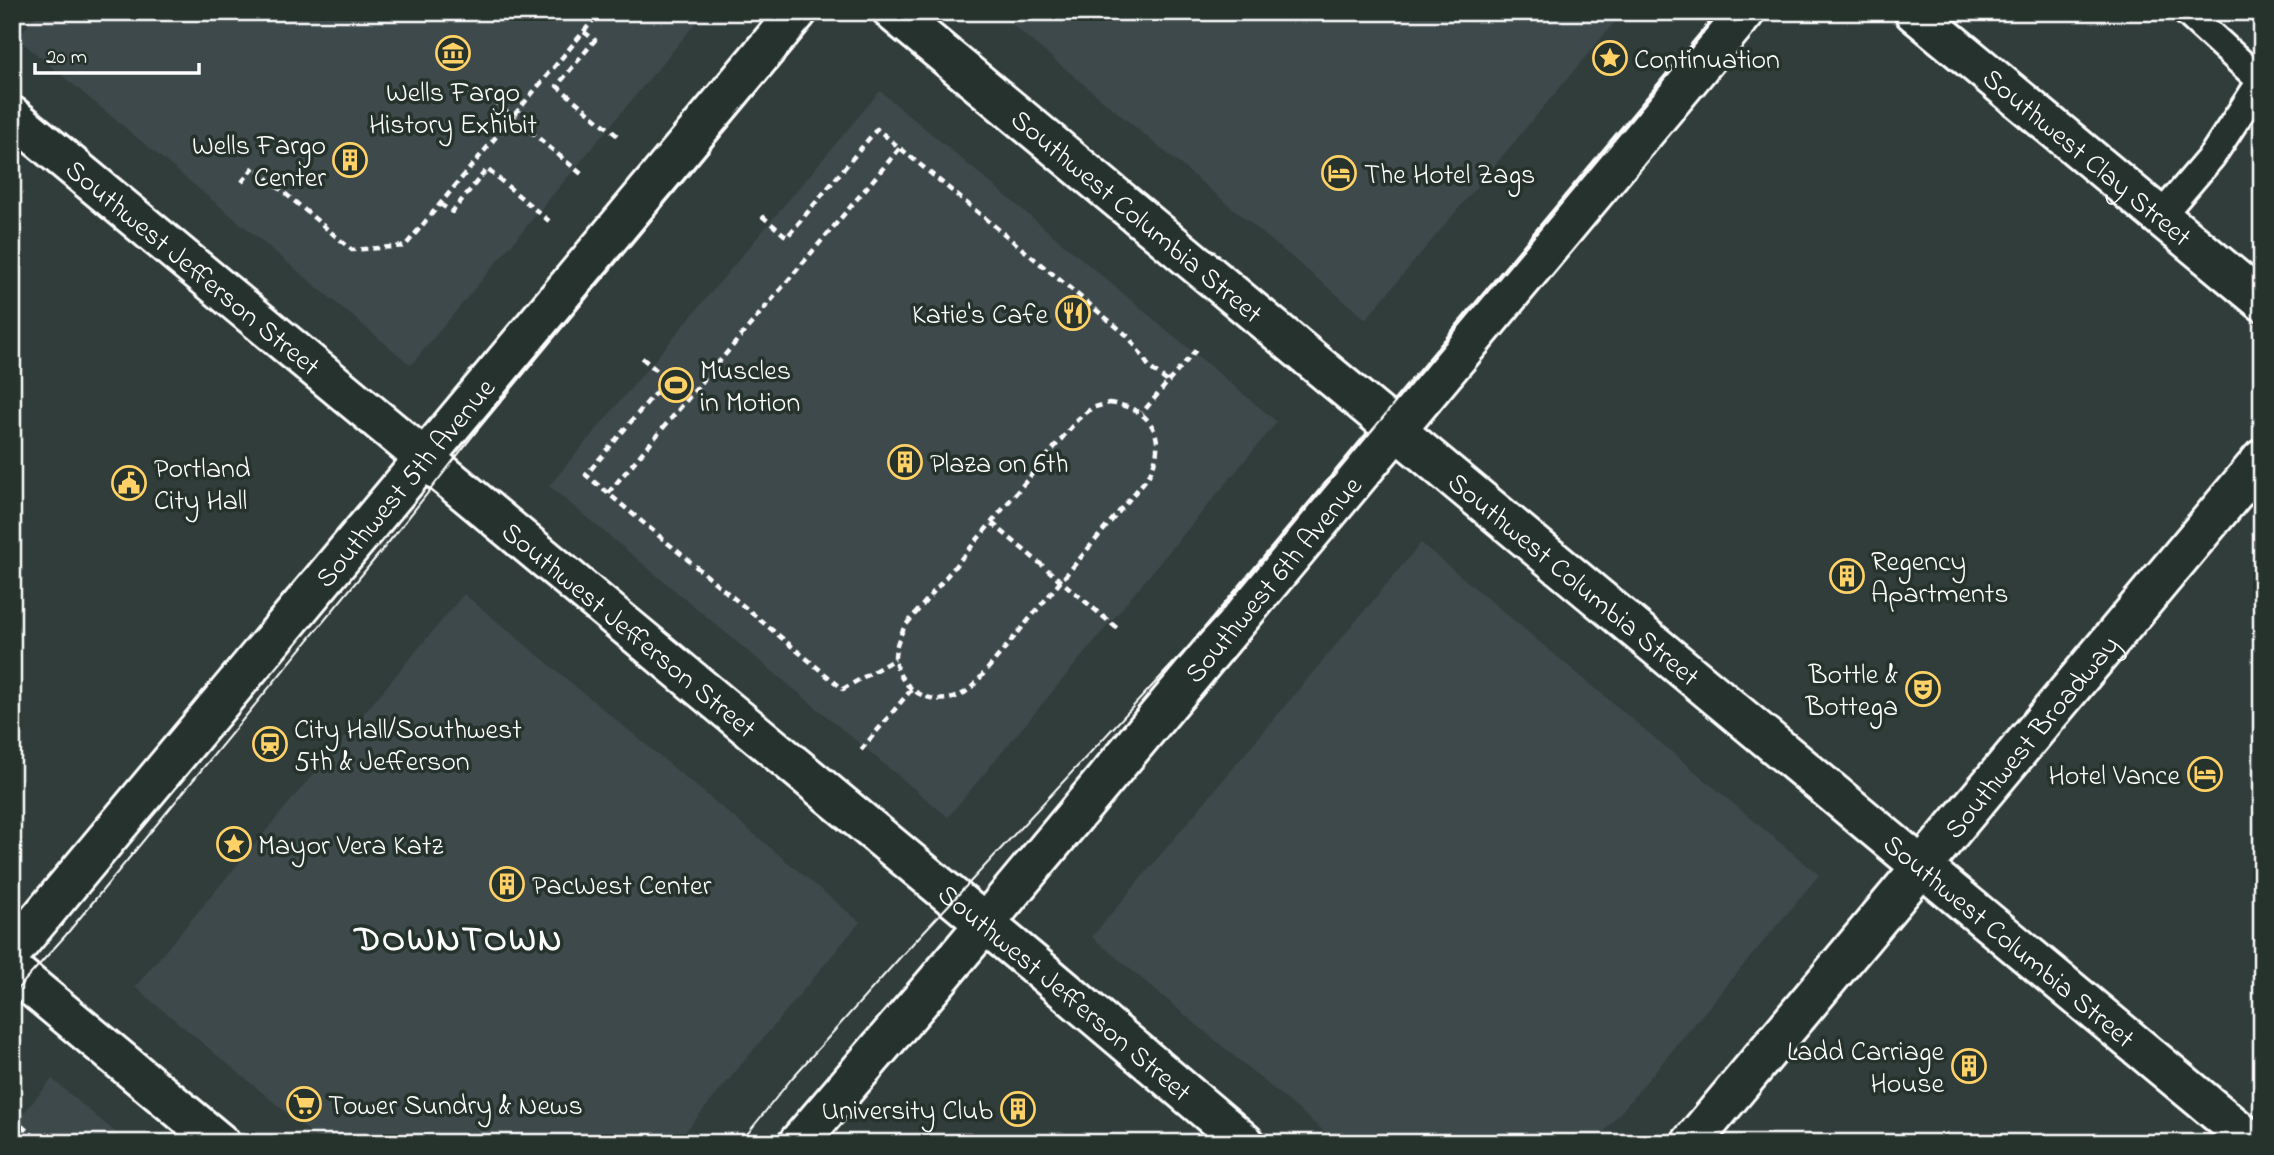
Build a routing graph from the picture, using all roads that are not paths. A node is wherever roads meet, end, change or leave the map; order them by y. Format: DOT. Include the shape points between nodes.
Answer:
graph roads {
  1 [pos="797,12"];
  2 [pos="893,12"];
  3 [pos="1745,12"];
  4 [pos="1914,12"];
  5 [pos="2186,12"];
  6 [pos="12,116"];
  7 [pos="2160,217"];
  8 [pos="2262,301"];
  9 [pos="1396,430"];
  10 [pos="424,458"];
  11 [pos="2262,459"];
  12 [pos="1922,866"];
  13 [pos="984,924"];
  14 [pos="12,952"];
  15 [pos="12,970"];
  16 [pos="220,1143"];
  17 [pos="798,1143"];
  18 [pos="1245,1143"];
  19 [pos="1691,1143"];
  20 [pos="2254,1143"];
  1 -- 10 [label="main road, Southwest 5th Avenue"];
  2 -- 9 [label="main road, Southwest Columbia Street"];
  3 -- 9 [label="main road, Southwest 6th Avenue"];
  4 -- 7 [label="main road, Southwest Clay Street"];
  5 -- 7 [label="lane" via="2261,81 2212,156"];
  6 -- 10 [label="main road, Southwest Jefferson Street"];
  7 -- 8 [label="main road, Southwest Clay Street"];
  9 -- 12 [label="main road, Southwest Columbia Street"];
  9 -- 13 [label="main road, Southwest 6th Avenue"];
  10 -- 13 [label="main road, Southwest Jefferson Street"];
  10 -- 14 [label="main road, Southwest 5th Avenue"];
  11 -- 12 [label="main road, Southwest Broadway"];
  12 -- 19 [label="main road, Southwest Broadway"];
  12 -- 20 [label="main road, Southwest Columbia Street"];
  13 -- 17 [label="main road, Southwest 6th Avenue"];
  13 -- 18 [label="main road, Southwest Jefferson Street"];
  15 -- 16 [label="main road"];
}
